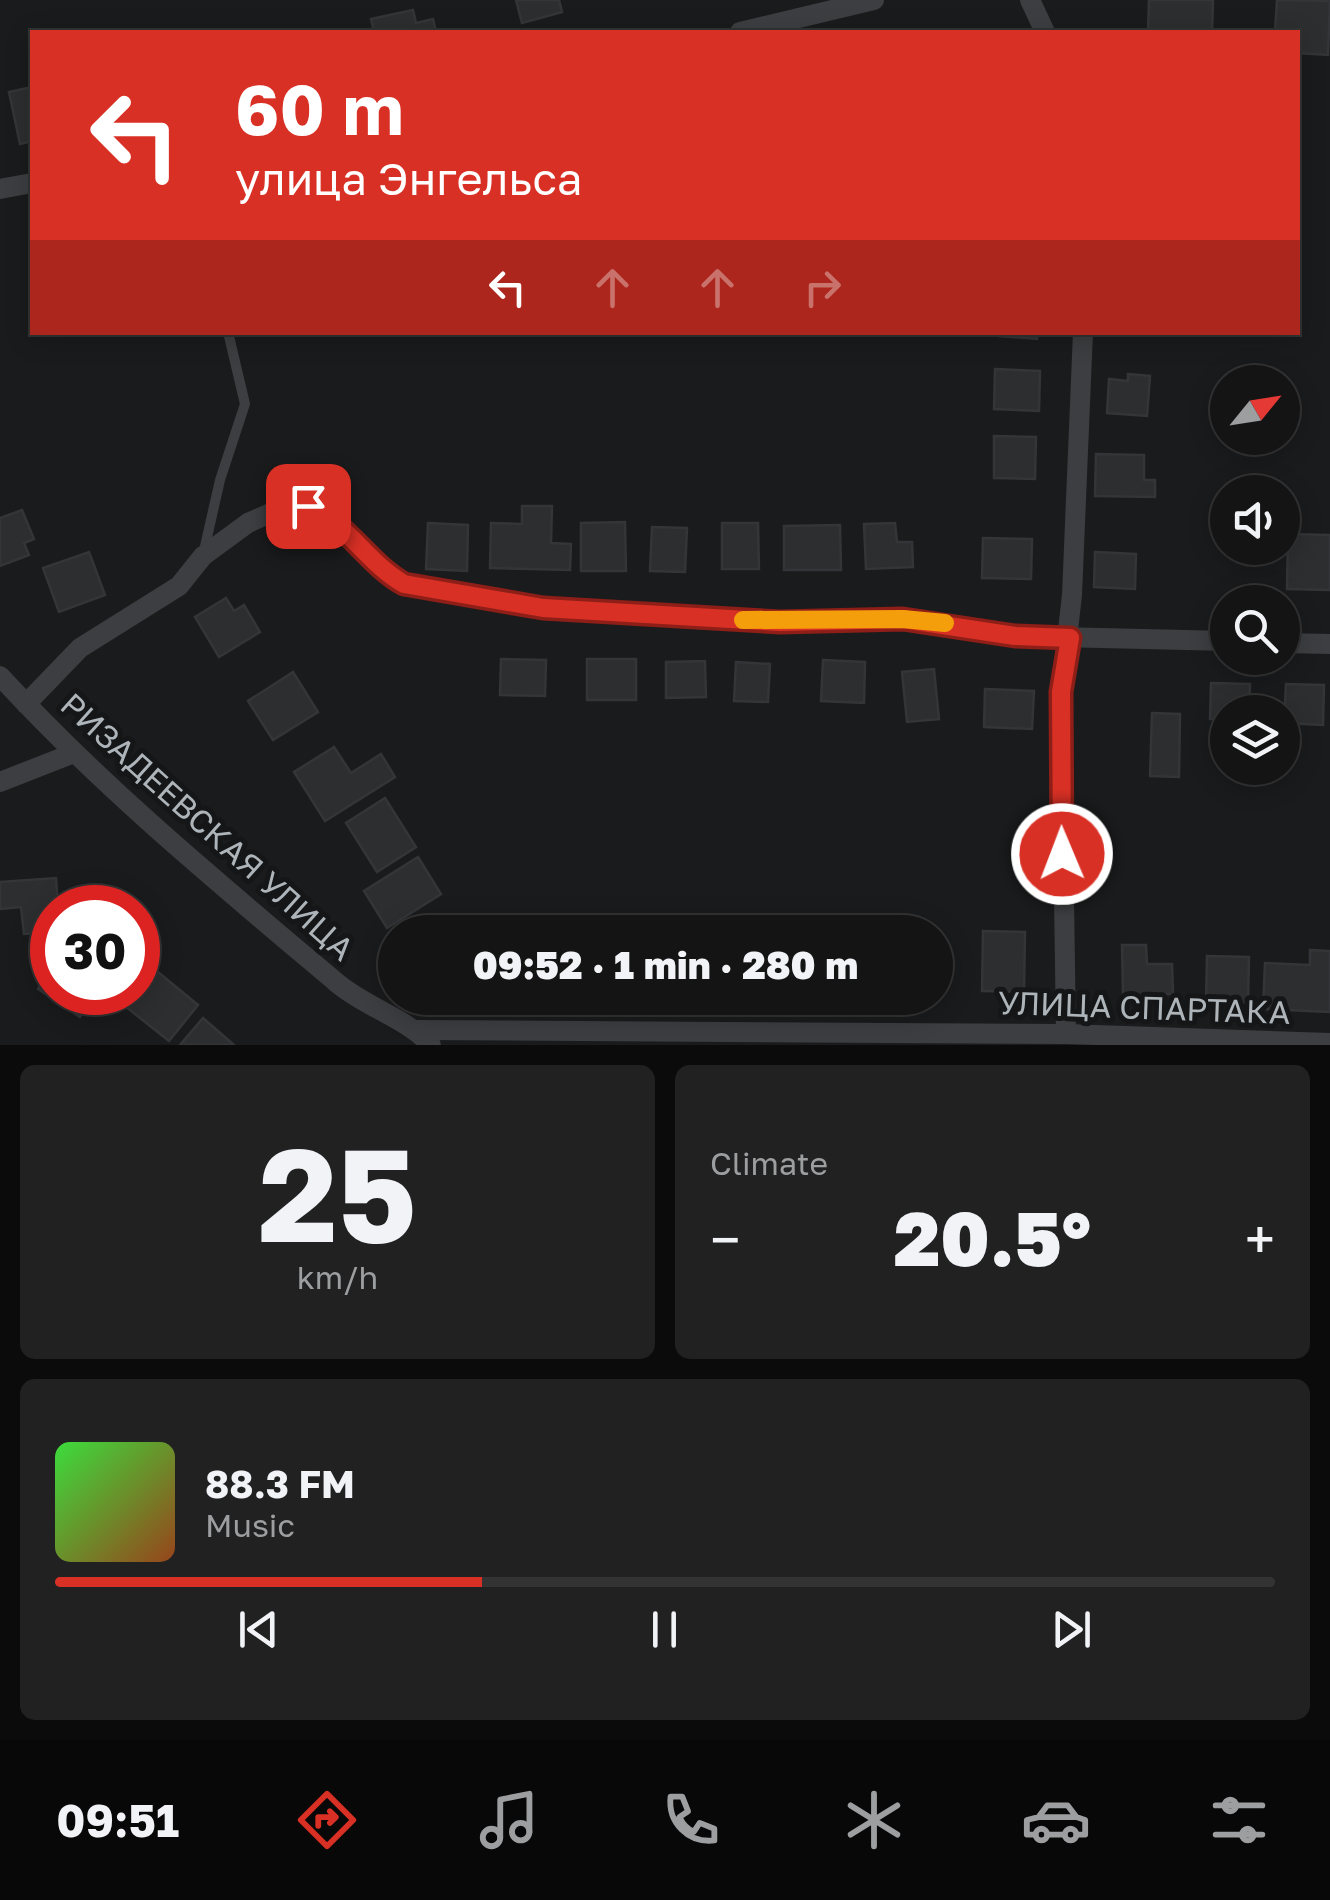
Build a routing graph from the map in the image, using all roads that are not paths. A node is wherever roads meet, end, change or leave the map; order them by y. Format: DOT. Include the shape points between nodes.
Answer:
graph roads {
  1 [pos="874,0"];
  2 [pos="1030,0"];
  3 [pos="748,30"];
  4 [pos="1044,30"];
  5 [pos="30,183"];
  6 [pos="0,189"];
  7 [pos="229,335"];
  8 [pos="1083,335"];
  9 [pos="202,556"];
  10 [pos="1070,638"];
  11 [pos="1210,642"];
  12 [pos="1300,643"];
  13 [pos="1330,644"];
  14 [pos="0,676"];
  15 [pos="26,704"];
  16 [pos="74,753"];
  17 [pos="0,782"];
  18 [pos="1066,1034"];
  19 [pos="424,1037"];
  20 [pos="495,1039"];
  21 [pos="1330,1044"];
  1 -- 3 [label="street"];
  2 -- 4 [label="street"];
  5 -- 6 [label="street"];
  7 -- 9 [label="lane" via="244,404"];
  8 -- 10 [label="street"];
  9 -- 10 [label="street" via="248,522 284,507 308,506 326,514 404,584 543,608 780,622 903,619"];
  9 -- 15 [label="street" via="179,586 80,648"];
  10 -- 11 [label="street"];
  10 -- 18 [label="street" via="1061,692"];
  12 -- 13 [label="street"];
  14 -- 15 [label="street, РИЗАДЕЕВСКАЯ УЛИЦА"];
  15 -- 16 [label="street, РИЗАДЕЕВСКАЯ УЛИЦА"];
  16 -- 17 [label="street"];
  16 -- 19 [label="street, РИЗАДЕЕВСКАЯ УЛИЦА" via="361,1003"];
  18 -- 20 [label="street, УЛИЦА СПАРТАКА" via="578,1028"];
  18 -- 21 [label="street, УЛИЦА СПАРТАКА"];
  19 -- 20 [label="street, УЛИЦА СПАРТАКА"];
}
